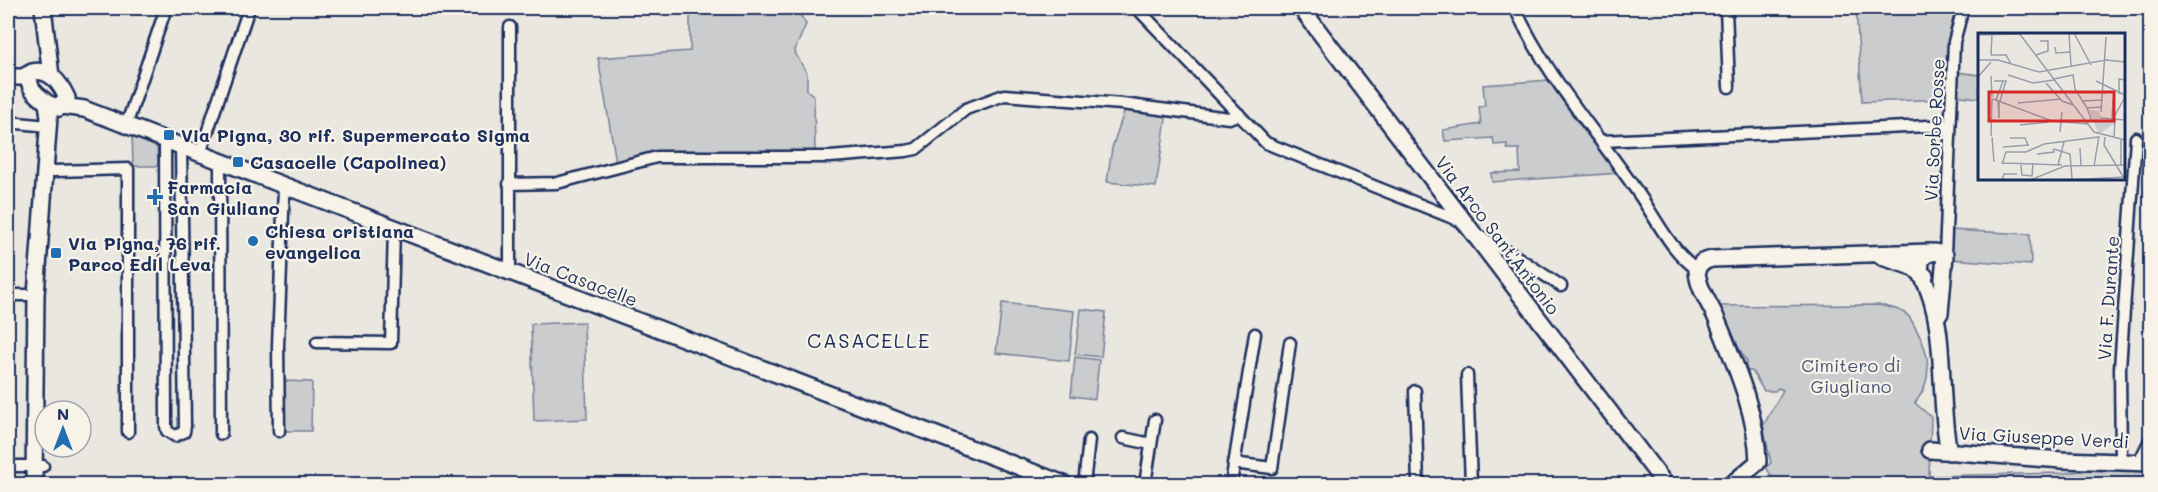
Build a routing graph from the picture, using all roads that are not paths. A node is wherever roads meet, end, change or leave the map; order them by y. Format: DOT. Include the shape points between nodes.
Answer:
graph roads {
  1 [pos="44,8"];
  2 [pos="166,8"];
  3 [pos="249,8"];
  4 [pos="1137,8"];
  5 [pos="1301,8"];
  6 [pos="1515,8"];
  7 [pos="1726,8"];
  8 [pos="1963,8"];
  9 [pos="510,27"];
  10 [pos="44,31"];
  11 [pos="51,76"];
  12 [pos="32,77"];
  13 [pos="8,78"];
  14 [pos="1730,87"];
  15 [pos="59,104"];
  16 [pos="1239,114"];
  17 [pos="8,122"];
  18 [pos="1950,125"];
  19 [pos="48,126"];
  20 [pos="126,126"];
  21 [pos="2136,138"];
  22 [pos="165,140"];
  23 [pos="1602,141"];
  24 [pos="181,146"];
  25 [pos="200,154"];
  26 [pos="220,162"];
  27 [pos="54,171"];
  28 [pos="509,184"];
  29 [pos="284,187"];
  30 [pos="1467,227"];
  31 [pos="394,229"];
  32 [pos="1938,254"];
  33 [pos="1871,255"];
  34 [pos="1697,269"];
  35 [pos="1944,271"];
  36 [pos="510,272"];
  37 [pos="1921,274"];
  38 [pos="1561,286"];
  39 [pos="8,295"];
  40 [pos="36,295"];
  41 [pos="1938,331"];
  42 [pos="1255,333"];
  43 [pos="317,342"];
  44 [pos="1290,343"];
  45 [pos="1467,375"];
  46 [pos="1415,391"];
  47 [pos="1155,420"];
  48 [pos="279,431"];
  49 [pos="128,432"];
  50 [pos="221,434"];
  51 [pos="1123,438"];
  52 [pos="1089,440"];
  53 [pos="2151,440"];
  54 [pos="1151,444"];
  55 [pos="1930,450"];
  56 [pos="1948,452"];
  57 [pos="2121,461"];
  58 [pos="2145,462"];
  59 [pos="1233,464"];
  60 [pos="8,466"];
  61 [pos="38,466"];
  62 [pos="34,484"];
  63 [pos="43,484"];
  64 [pos="1060,484"];
  65 [pos="1084,484"];
  66 [pos="1145,484"];
  67 [pos="1231,484"];
  68 [pos="1418,484"];
  69 [pos="1472,484"];
  70 [pos="1665,484"];
  71 [pos="1732,484"];
  1 -- 10 [label="street"];
  2 -- 20 [label="street"];
  3 -- 25 [label="street"];
  4 -- 16 [label="street"];
  5 -- 30 [label="street, Via Arco Sant'Antonio"];
  6 -- 23 [label="street" via="1549,73"];
  7 -- 14 [label="street"];
  8 -- 18 [label="street, Via Sorbe Rosse" via="1954,42"];
  9 -- 28 [label="street"];
  10 -- 11 [label="street"];
  10 -- 12 [label="street"];
  11 -- 12 [label="street"];
  11 -- 15 [label="street"];
  12 -- 13 [label="street"];
  12 -- 15 [label="street"];
  15 -- 19 [label="street"];
  15 -- 20 [label="street, Via Casacelle" via="84,109"];
  15 -- 27 [label="street"];
  16 -- 28 [label="street" via="1229,118 1122,104 1004,95 966,109 916,149 906,151 830,157 657,157 557,183"];
  16 -- 30 [label="street" via="1266,143"];
  17 -- 19 [label="street"];
  18 -- 23 [label="street"];
  18 -- 32 [label="street, Via Sorbe Rosse"];
  19 -- 40 [label="street"];
  20 -- 22 [label="street, Via Casacelle"];
  21 -- 57 [label="street, Via F. Durante" via="2120,368"];
  22 -- 24 [label="street, Via Casacelle"];
  22 -- 24 [label="street" via="166,426 175,436 184,432 185,426"];
  23 -- 34 [label="street" via="1677,252"];
  24 -- 25 [label="street, Via Casacelle"];
  25 -- 26 [label="street, Via Casacelle"];
  26 -- 29 [label="street, Via Casacelle"];
  26 -- 50 [label="street"];
  27 -- 49 [label="street" via="128,170"];
  27 -- 61 [label="street"];
  28 -- 36 [label="street"];
  29 -- 31 [label="street, Via Casacelle"];
  29 -- 48 [label="street"];
  30 -- 38 [label="street"];
  30 -- 70 [label="street, Via Arco Sant'Antonio"];
  31 -- 36 [label="street, Via Casacelle"];
  31 -- 43 [label="street" via="391,343"];
  32 -- 33 [label="street"];
  32 -- 35 [label="street, Via Giuseppe Verdi"];
  32 -- 37 [label="street" via="1923,258"];
  33 -- 34 [label="street" via="1712,259 1702,262"];
  33 -- 37 [label="street" via="1895,260"];
  34 -- 71 [label="street" via="1697,279 1738,375 1758,441 1758,462"];
  35 -- 37 [label="street" via="1938,275"];
  35 -- 41 [label="street, Via Giuseppe Verdi"];
  36 -- 64 [label="street, Via Casacelle"];
  37 -- 41 [label="street, Via Giuseppe Verdi" via="1933,300"];
  39 -- 40 [label="street"];
  40 -- 61 [label="street"];
  41 -- 56 [label="street, Via Giuseppe Verdi"];
  42 -- 59 [label="street"];
  44 -- 59 [label="street" via="1272,468"];
  45 -- 69 [label="street"];
  46 -- 68 [label="street"];
  47 -- 54 [label="street"];
  51 -- 54 [label="street"];
  52 -- 65 [label="street"];
  53 -- 58 [label="street"];
  54 -- 66 [label="street"];
  55 -- 56 [label="street"];
  56 -- 57 [label="street, Via Giuseppe Verdi"];
  57 -- 58 [label="street, Via Giuseppe Verdi"];
  59 -- 67 [label="street"];
  60 -- 61 [label="street"];
  61 -- 62 [label="street"];
  61 -- 63 [label="street"];
}
